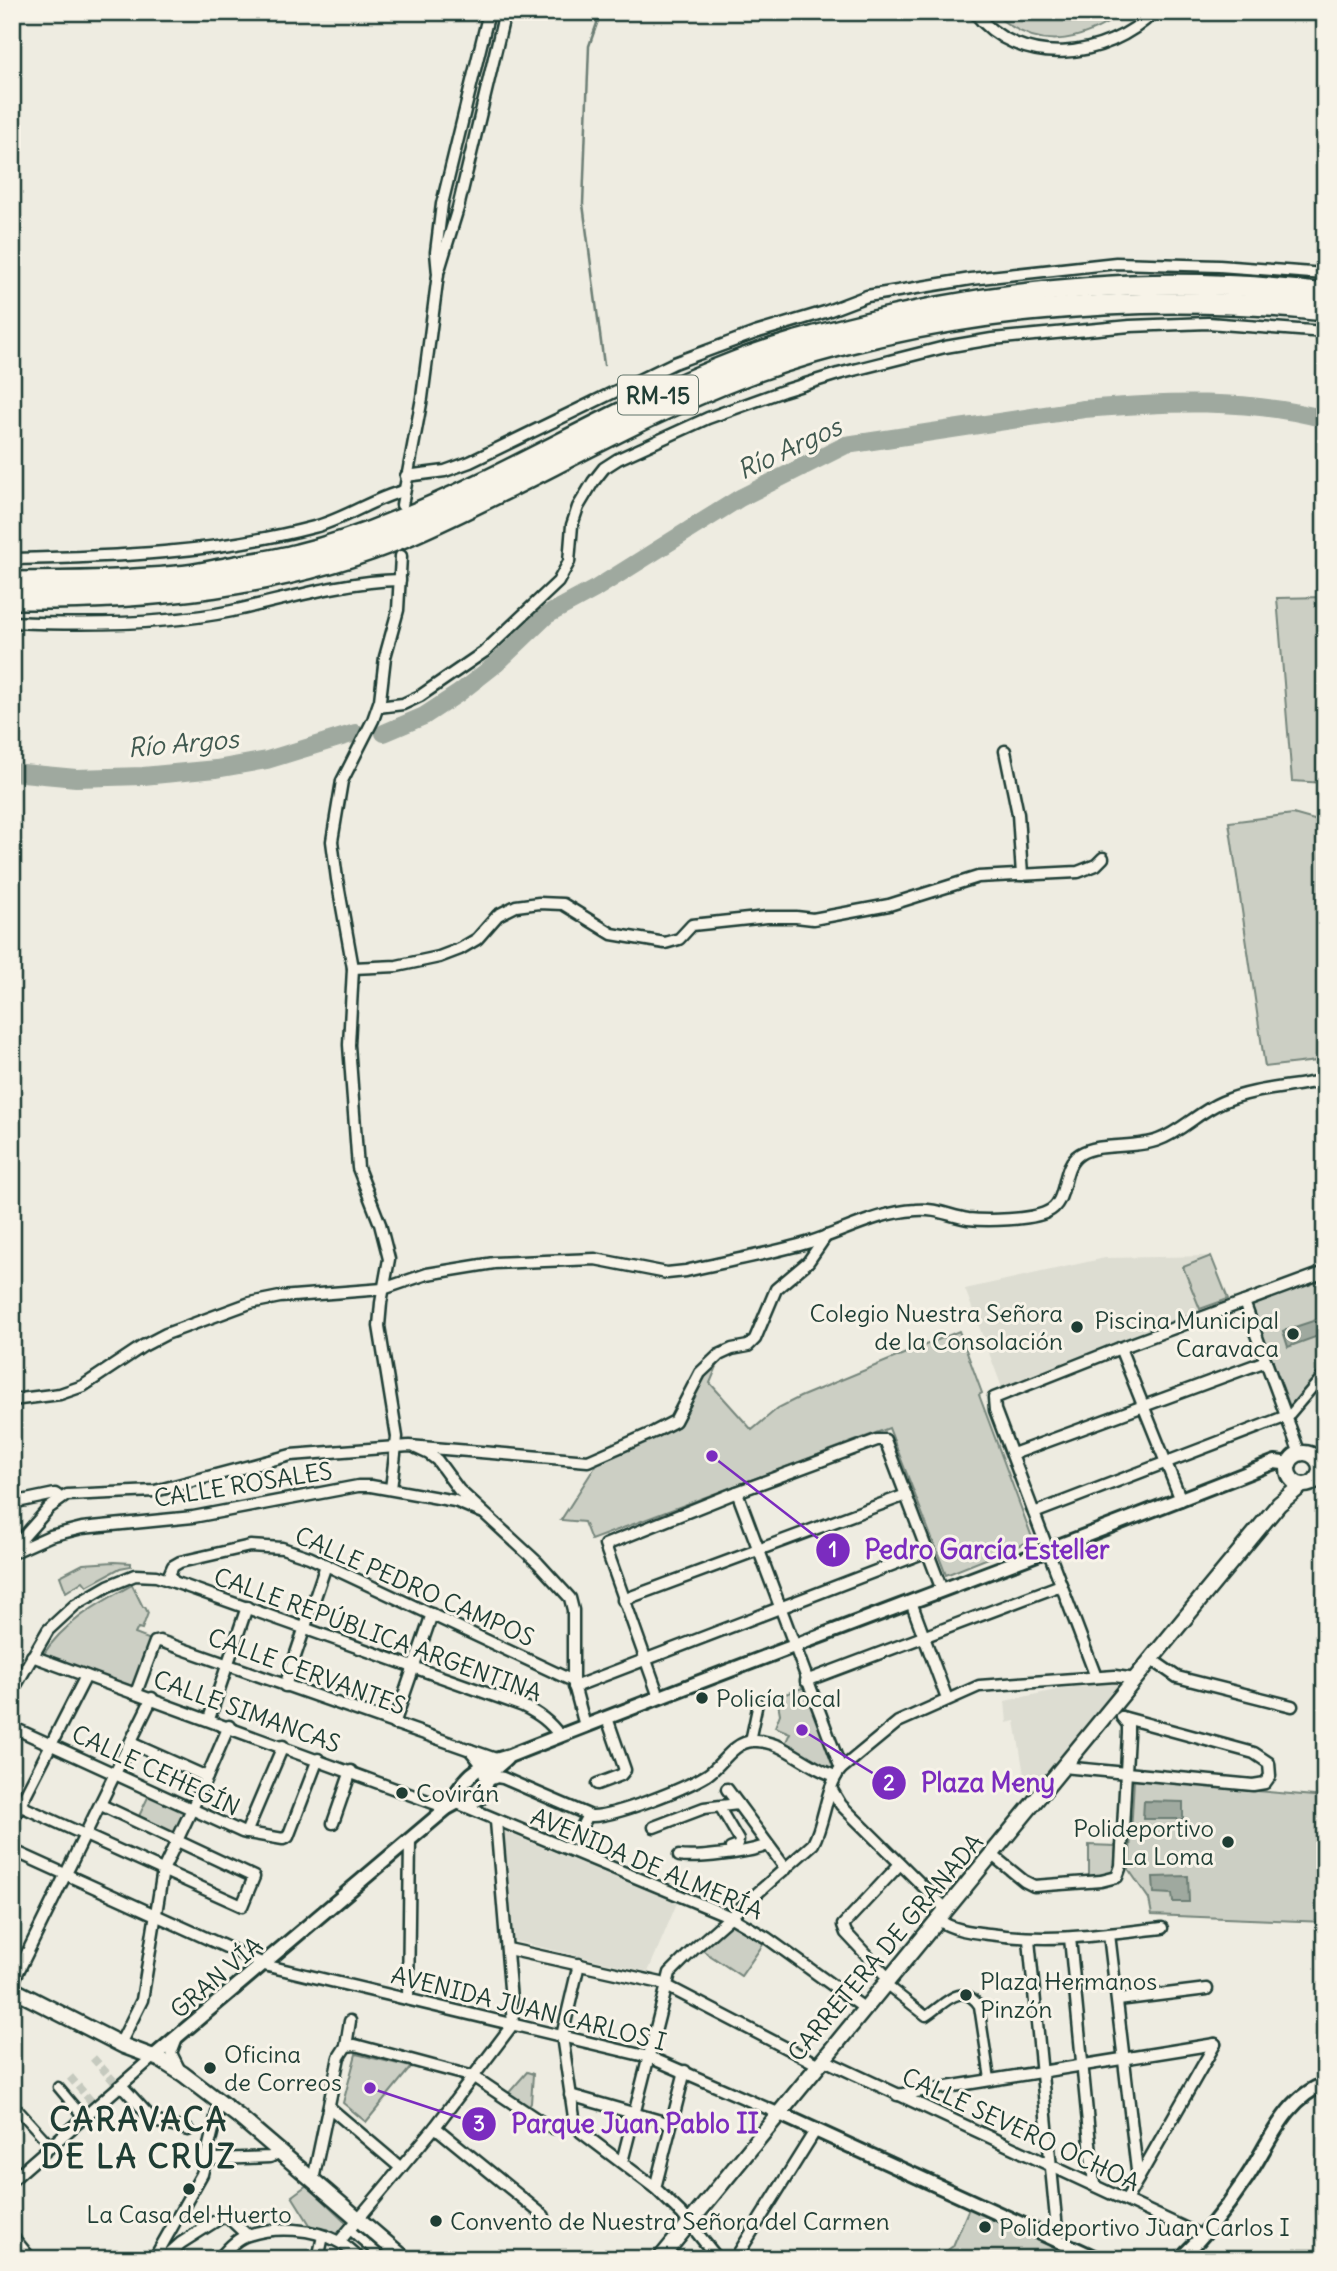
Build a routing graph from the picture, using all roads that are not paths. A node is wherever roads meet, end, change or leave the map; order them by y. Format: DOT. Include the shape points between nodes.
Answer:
graph roads {
  1 [pos="489,12"];
  2 [pos="505,12"];
  3 [pos="974,12"];
  4 [pos="1154,12"];
  5 [pos="438,274"];
  6 [pos="1325,274"];
  7 [pos="1325,294"];
  8 [pos="1325,311"];
  9 [pos="1325,332"];
  10 [pos="406,477"];
  11 [pos="403,491"];
  12 [pos="402,505"];
  13 [pos="401,556"];
  14 [pos="12,559"];
  15 [pos="400,580"];
  16 [pos="12,582"];
  17 [pos="12,599"];
  18 [pos="12,622"];
  19 [pos="378,707"];
  20 [pos="1005,751"];
  21 [pos="1103,858"];
  22 [pos="1022,875"];
  23 [pos="353,968"];
  24 [pos="1325,1080"];
  25 [pos="826,1236"];
  26 [pos="1325,1272"];
  27 [pos="383,1289"];
  28 [pos="1244,1302"];
  29 [pos="1120,1348"];
  30 [pos="1266,1361"];
  31 [pos="1325,1373"];
  32 [pos="12,1400"];
  33 [pos="1143,1406"];
  34 [pos="1287,1417"];
  35 [pos="397,1442"];
  36 [pos="1325,1444"];
  37 [pos="409,1446"];
  38 [pos="443,1447"];
  39 [pos="1013,1454"];
  40 [pos="1303,1459"];
  41 [pos="1166,1462"];
  42 [pos="441,1466"];
  43 [pos="1297,1482"];
  44 [pos="455,1486"];
  45 [pos="391,1489"];
  46 [pos="737,1492"];
  47 [pos="906,1495"];
  48 [pos="447,1499"];
  49 [pos="58,1500"];
  50 [pos="1181,1500"];
  51 [pos="12,1503"];
  52 [pos="481,1512"];
  53 [pos="1034,1513"];
  54 [pos="758,1550"];
  55 [pos="928,1551"];
  56 [pos="12,1552"];
  57 [pos="1049,1552"];
  58 [pos="326,1565"];
  59 [pos="174,1582"];
  60 [pos="1061,1585"];
  61 [pos="942,1590"];
  62 [pos="623,1600"];
  63 [pos="911,1602"];
  64 [pos="247,1607"];
  65 [pos="781,1609"];
  66 [pos="432,1614"];
  67 [pos="304,1628"];
  68 [pos="923,1636"];
  69 [pos="794,1647"];
  70 [pos="32,1656"];
  71 [pos="646,1659"];
  72 [pos="1151,1659"];
  73 [pos="227,1665"];
  74 [pos="414,1667"];
  75 [pos="86,1676"];
  76 [pos="1096,1677"];
  77 [pos="1135,1679"];
  78 [pos="806,1681"];
  79 [pos="574,1684"];
  80 [pos="285,1686"];
  81 [pos="12,1692"];
  82 [pos="136,1693"];
  83 [pos="659,1697"];
  84 [pos="152,1698"];
  85 [pos="947,1699"];
  86 [pos="758,1703"];
  87 [pos="1292,1706"];
  88 [pos="1117,1712"];
  89 [pos="607,1717"];
  90 [pos="209,1719"];
  91 [pos="394,1724"];
  92 [pos="1132,1724"];
  93 [pos="229,1726"];
  94 [pos="586,1726"];
  95 [pos="12,1727"];
  96 [pos="560,1736"];
  97 [pos="750,1741"];
  98 [pos="131,1743"];
  99 [pos="52,1745"];
  100 [pos="283,1746"];
  101 [pos="470,1750"];
  102 [pos="502,1758"];
  103 [pos="318,1759"];
  104 [pos="482,1766"];
  105 [pos="1063,1767"];
  106 [pos="351,1771"];
  107 [pos="839,1772"];
  108 [pos="1126,1773"];
  109 [pos="116,1774"];
  110 [pos="207,1777"];
  111 [pos="465,1780"];
  112 [pos="486,1784"];
  113 [pos="597,1784"];
  114 [pos="727,1789"];
  115 [pos="832,1790"];
  116 [pos="16,1804"];
  117 [pos="738,1804"];
  118 [pos="100,1805"];
  119 [pos="464,1806"];
  120 [pos="719,1806"];
  121 [pos="192,1809"];
  122 [pos="588,1815"];
  123 [pos="12,1821"];
  124 [pos="496,1821"];
  125 [pos="333,1823"];
  126 [pos="653,1827"];
  127 [pos="246,1833"];
  128 [pos="85,1835"];
  129 [pos="176,1840"];
  130 [pos="410,1840"];
  131 [pos="575,1840"];
  132 [pos="767,1845"];
  133 [pos="12,1850"];
  134 [pos="731,1852"];
  135 [pos="992,1854"];
  136 [pos="679,1856"];
  137 [pos="900,1864"];
  138 [pos="786,1869"];
  139 [pos="163,1870"];
  140 [pos="68,1873"];
  141 [pos="941,1914"];
  142 [pos="157,1915"];
  143 [pos="731,1917"];
  144 [pos="1162,1928"];
  145 [pos="1109,1934"];
  146 [pos="1070,1938"];
  147 [pos="1029,1940"];
  148 [pos="287,1945"];
  149 [pos="508,1949"];
  150 [pos="241,1955"];
  151 [pos="263,1964"];
  152 [pos="579,1964"];
  153 [pos="289,1972"];
  154 [pos="886,1981"];
  155 [pos="242,1982"];
  156 [pos="12,1986"];
  157 [pos="666,1986"];
  158 [pos="1207,1989"];
  159 [pos="408,1999"];
  160 [pos="1118,2000"];
  161 [pos="864,2008"];
  162 [pos="350,2021"];
  163 [pos="513,2024"];
  164 [pos="178,2036"];
  165 [pos="562,2036"];
  166 [pos="345,2046"];
  167 [pos="126,2047"];
  168 [pos="153,2057"];
  169 [pos="649,2057"];
  170 [pos="1123,2057"];
  171 [pos="819,2062"];
  172 [pos="1082,2064"];
  173 [pos="1041,2070"];
  174 [pos="685,2071"];
  175 [pos="135,2074"];
  176 [pos="183,2074"];
  177 [pos="474,2077"];
  178 [pos="990,2079"];
  179 [pos="1325,2084"];
  180 [pos="122,2086"];
  181 [pos="58,2087"];
  182 [pos="570,2095"];
  183 [pos="897,2095"];
  184 [pos="220,2101"];
  185 [pos="12,2103"];
  186 [pos="329,2107"];
  187 [pos="778,2113"];
  188 [pos="634,2114"];
  189 [pos="84,2118"];
  190 [pos="575,2123"];
  191 [pos="671,2124"];
  192 [pos="435,2127"];
  193 [pos="188,2130"];
  194 [pos="815,2131"];
  195 [pos="52,2147"];
  196 [pos="280,2152"];
  197 [pos="208,2153"];
  198 [pos="318,2159"];
  199 [pos="622,2162"];
  200 [pos="293,2163"];
  201 [pos="1050,2165"];
  202 [pos="401,2168"];
  203 [pos="13,2178"];
  204 [pos="1138,2179"];
  205 [pos="313,2180"];
  206 [pos="1094,2185"];
  207 [pos="655,2188"];
  208 [pos="1126,2200"];
  209 [pos="544,2216"];
  210 [pos="690,2223"];
  211 [pos="354,2225"];
  212 [pos="247,2235"];
  213 [pos="12,2236"];
  214 [pos="323,2236"];
  215 [pos="1202,2236"];
  216 [pos="1058,2240"];
  217 [pos="339,2242"];
  218 [pos="162,2258"];
  219 [pos="220,2258"];
  220 [pos="31,2259"];
  221 [pos="318,2259"];
  222 [pos="360,2259"];
  223 [pos="384,2259"];
  224 [pos="405,2259"];
  225 [pos="660,2259"];
  226 [pos="718,2259"];
  227 [pos="735,2259"];
  228 [pos="1098,2259"];
  229 [pos="1180,2259"];
  1 -- 5 [label="street" via="442,204"];
  2 -- 5 [label="street"];
  3 -- 4 [label="street" via="1017,45 1054,52 1078,52 1110,42"];
  5 -- 10 [label="street" via="422,398"];
  6 -- 10 [label="street" via="1116,263 867,296 674,363 470,462"];
  7 -- 16 [label="highway, RM-15" via="1190,284 1093,286 893,316 738,360 615,414 396,521 299,554 180,576"];
  8 -- 17 [label="highway, RM-15" via="1184,302 1100,305 994,315 894,334 744,376 408,535 344,559 283,575 163,593"];
  9 -- 19 [label="street" via="1208,323 992,339 838,374 708,418 604,468 578,508 569,562 558,582 498,640 420,696"];
  10 -- 11 [label="street"];
  11 -- 12 [label="street"];
  11 -- 14 [label="street" via="318,526 236,543 141,555"];
  13 -- 15 [label="street"];
  15 -- 18 [label="street" via="332,588 178,618"];
  15 -- 19 [label="street"];
  19 -- 23 [label="street" via="342,781 333,829 334,861"];
  20 -- 22 [label="street" via="1018,814"];
  21 -- 22 [label="street" via="1078,872"];
  22 -- 23 [label="street" via="978,877 889,905 813,919 767,917 692,925 679,939 664,943 612,934 563,904 516,906 498,915 477,939 439,957 397,966"];
  23 -- 27 [label="street" via="349,1045 355,1146 389,1259"];
  24 -- 25 [label="street" via="1236,1097 1157,1141 1082,1153 1068,1170 1058,1203 1046,1213 969,1219 915,1210 853,1224"];
  25 -- 27 [label="street" via="686,1271 667,1273 595,1259 494,1263 427,1274"];
  25 -- 38 [label="street" via="808,1262 776,1289 755,1339 748,1346 719,1355 699,1373 670,1424 588,1461"];
  26 -- 28 [label="street"];
  27 -- 32 [label="street" via="250,1303 166,1334 82,1386 60,1394"];
  27 -- 35 [label="street" via="379,1326"];
  28 -- 29 [label="street"];
  28 -- 30 [label="street"];
  29 -- 33 [label="street"];
  29 -- 39 [label="street" via="993,1400"];
  30 -- 33 [label="street"];
  30 -- 34 [label="street"];
  31 -- 34 [label="street"];
  33 -- 39 [label="street"];
  33 -- 41 [label="street"];
  34 -- 40 [label="street"];
  34 -- 41 [label="street"];
  35 -- 37 [label="street"];
  35 -- 45 [label="street"];
  35 -- 49 [label="street" via="291,1455 155,1491 77,1493"];
  36 -- 40 [label="main road, CARRETERA DE GRANADA"];
  37 -- 38 [label="street"];
  37 -- 42 [label="street" via="429,1454"];
  38 -- 42 [label="street"];
  39 -- 53 [label="street"];
  40 -- 43 [label="main road" via="1289,1472"];
  40 -- 43 [label="main road, CARRETERA DE GRANADA" via="1319,1475 1312,1483"];
  40 -- 50 [label="street"];
  41 -- 50 [label="street"];
  41 -- 53 [label="street"];
  42 -- 44 [label="street"];
  43 -- 72 [label="main road, CARRETERA DE GRANADA"];
  44 -- 48 [label="street" via="456,1492"];
  44 -- 52 [label="street"];
  45 -- 48 [label="street, CALLE ROSALES"];
  45 -- 56 [label="street, CALLE ROSALES" via="358,1486 193,1517 82,1528"];
  46 -- 47 [label="street" via="885,1440"];
  46 -- 54 [label="street"];
  46 -- 62 [label="street" via="605,1545"];
  47 -- 54 [label="street"];
  47 -- 55 [label="street"];
  48 -- 52 [label="street, CALLE ROSALES"];
  49 -- 51 [label="street" via="52,1494"];
  49 -- 56 [label="street"];
  50 -- 57 [label="street"];
  52 -- 79 [label="street" via="570,1598"];
  53 -- 57 [label="street"];
  54 -- 62 [label="street"];
  54 -- 65 [label="street"];
  55 -- 61 [label="street"];
  55 -- 65 [label="street"];
  57 -- 60 [label="street"];
  57 -- 61 [label="street"];
  58 -- 59 [label="street, CALLE PEDRO CAMPOS" via="282,1548 250,1546 180,1562 169,1575"];
  58 -- 66 [label="street, CALLE PEDRO CAMPOS"];
  58 -- 67 [label="street"];
  59 -- 64 [label="street, CALLE REPÚBLICA ARGENTINA"];
  59 -- 70 [label="street, CALLE REPÚBLICA ARGENTINA" via="135,1575 108,1586 62,1616"];
  60 -- 68 [label="street"];
  60 -- 76 [label="street"];
  61 -- 63 [label="street"];
  62 -- 71 [label="street"];
  63 -- 68 [label="street"];
  63 -- 69 [label="street"];
  64 -- 67 [label="street, CALLE REPÚBLICA ARGENTINA"];
  64 -- 73 [label="street"];
  65 -- 69 [label="street"];
  65 -- 71 [label="street"];
  66 -- 74 [label="street"];
  66 -- 79 [label="street, CALLE PEDRO CAMPOS"];
  67 -- 74 [label="street, CALLE REPÚBLICA ARGENTINA"];
  67 -- 80 [label="street"];
  68 -- 78 [label="street"];
  68 -- 85 [label="street"];
  69 -- 78 [label="street"];
  69 -- 83 [label="street"];
  70 -- 75 [label="street, CALLE SIMANCAS"];
  70 -- 81 [label="street, CALLE REPÚBLICA ARGENTINA"];
  71 -- 79 [label="street"];
  71 -- 83 [label="street"];
  72 -- 77 [label="main road, CARRETERA DE GRANADA"];
  72 -- 87 [label="street" via="1177,1677"];
  73 -- 80 [label="street, CALLE CERVANTES"];
  73 -- 82 [label="street, CALLE CERVANTES" via="158,1641"];
  73 -- 90 [label="street"];
  74 -- 91 [label="street"];
  74 -- 96 [label="street, CALLE REPÚBLICA ARGENTINA" via="523,1706 541,1715"];
  75 -- 82 [label="street, CALLE SIMANCAS"];
  75 -- 99 [label="street"];
  76 -- 77 [label="street"];
  76 -- 85 [label="street" via="990,1684"];
  77 -- 88 [label="main road, CARRETERA DE GRANADA"];
  78 -- 107 [label="street"];
  79 -- 94 [label="street"];
  80 -- 91 [label="street, CALLE CERVANTES"];
  82 -- 84 [label="street, CALLE SIMANCAS"];
  83 -- 89 [label="street"];
  84 -- 90 [label="street, CALLE SIMANCAS"];
  84 -- 98 [label="street"];
  85 -- 107 [label="street" via="898,1722"];
  86 -- 97 [label="street"];
  88 -- 92 [label="street"];
  88 -- 105 [label="main road, CARRETERA DE GRANADA"];
  89 -- 94 [label="street"];
  89 -- 113 [label="street" via="625,1770"];
  90 -- 93 [label="street, CALLE SIMANCAS"];
  91 -- 101 [label="street, CALLE CERVANTES"];
  92 -- 108 [label="street"];
  92 -- 108 [label="street" via="1254,1753 1267,1760 1271,1772 1261,1785"];
  93 -- 100 [label="street, CALLE SIMANCAS"];
  93 -- 110 [label="street"];
  94 -- 96 [label="street"];
  95 -- 99 [label="street, CALLE CEHEGÍN"];
  96 -- 102 [label="street"];
  97 -- 107 [label="street" via="779,1747 817,1769"];
  97 -- 122 [label="street" via="696,1781 606,1814"];
  98 -- 109 [label="street"];
  98 -- 110 [label="street"];
  99 -- 109 [label="street, CALLE CEHEGÍN"];
  99 -- 116 [label="street"];
  100 -- 103 [label="street, CALLE SIMANCAS"];
  100 -- 127 [label="street"];
  101 -- 102 [label="street, CALLE CERVANTES"];
  101 -- 104 [label="street"];
  102 -- 104 [label="street"];
  102 -- 112 [label="street"];
  103 -- 106 [label="street, CALLE SIMANCAS"];
  103 -- 127 [label="street, CALLE CEHEGÍN" via="286,1839"];
  104 -- 111 [label="street"];
  104 -- 112 [label="street"];
  105 -- 108 [label="street"];
  105 -- 135 [label="main road, CARRETERA DE GRANADA"];
  106 -- 119 [label="street, CALLE SIMANCAS"];
  106 -- 125 [label="street"];
  107 -- 115 [label="street"];
  108 -- 135 [label="street" via="1121,1866 1116,1877 1034,1885"];
  109 -- 118 [label="street"];
  109 -- 121 [label="street, CALLE CEHEGÍN"];
  110 -- 121 [label="street"];
  111 -- 112 [label="street" via="478,1776"];
  111 -- 119 [label="street"];
  111 -- 119 [label="street" via="461,1792"];
  112 -- 119 [label="street" via="481,1797"];
  112 -- 122 [label="street" via="503,1778"];
  114 -- 117 [label="street"];
  115 -- 137 [label="street" via="841,1805"];
  115 -- 138 [label="street" via="813,1844"];
  116 -- 123 [label="street"];
  116 -- 128 [label="street"];
  117 -- 120 [label="street"];
  117 -- 132 [label="street"];
  118 -- 128 [label="street"];
  118 -- 129 [label="street"];
  119 -- 124 [label="street, AVENIDA DE ALMERÍA"];
  119 -- 130 [label="street, GRAN VÍA"];
  120 -- 126 [label="street"];
  120 -- 134 [label="street" via="739,1840"];
  121 -- 127 [label="street, CALLE CEHEGÍN"];
  121 -- 129 [label="street"];
  122 -- 131 [label="street"];
  124 -- 143 [label="street, AVENIDA DE ALMERÍA"];
  124 -- 149 [label="street"];
  128 -- 139 [label="street"];
  128 -- 140 [label="street"];
  129 -- 139 [label="street"];
  129 -- 139 [label="street" via="254,1877 242,1906"];
  130 -- 148 [label="street, GRAN VÍA"];
  130 -- 159 [label="street"];
  132 -- 134 [label="street"];
  132 -- 138 [label="street"];
  133 -- 140 [label="street, AVENIDA JUAN CARLOS I"];
  134 -- 136 [label="street"];
  135 -- 141 [label="main road, CARRETERA DE GRANADA"];
  137 -- 141 [label="street"];
  137 -- 154 [label="street" via="843,1927"];
  138 -- 143 [label="street"];
  139 -- 142 [label="street"];
  140 -- 142 [label="street, AVENIDA JUAN CARLOS I"];
  140 -- 156 [label="street"];
  141 -- 147 [label="street" via="945,1925"];
  141 -- 154 [label="main road, CARRETERA DE GRANADA"];
  142 -- 150 [label="street, AVENIDA JUAN CARLOS I"];
  142 -- 167 [label="street" via="142,2000"];
  143 -- 157 [label="street" via="673,1968"];
  143 -- 161 [label="street, AVENIDA DE ALMERÍA"];
  144 -- 145 [label="street"];
  145 -- 146 [label="street"];
  145 -- 160 [label="street"];
  146 -- 147 [label="street"];
  146 -- 172 [label="street"];
  147 -- 173 [label="street"];
  148 -- 151 [label="street, GRAN VÍA"];
  148 -- 153 [label="street" via="280,1959"];
  149 -- 152 [label="street, CALLE SEVERO OCHOA"];
  149 -- 163 [label="street"];
  150 -- 151 [label="street, AVENIDA JUAN CARLOS I"];
  150 -- 155 [label="street" via="249,1966"];
  151 -- 153 [label="street, AVENIDA JUAN CARLOS I"];
  151 -- 155 [label="street, GRAN VÍA"];
  152 -- 157 [label="street, CALLE SEVERO OCHOA"];
  152 -- 165 [label="street"];
  153 -- 159 [label="street, AVENIDA JUAN CARLOS I"];
  154 -- 161 [label="main road, CARRETERA DE GRANADA"];
  154 -- 178 [label="street" via="926,2016 950,1997 974,1999 979,2006"];
  155 -- 164 [label="street, GRAN VÍA"];
  156 -- 167 [label="main road"];
  157 -- 169 [label="street"];
  157 -- 171 [label="street, CALLE SEVERO OCHOA"];
  158 -- 160 [label="street"];
  159 -- 163 [label="street, AVENIDA JUAN CARLOS I"];
  160 -- 170 [label="street"];
  161 -- 171 [label="main road, CARRETERA DE GRANADA"];
  162 -- 166 [label="street"];
  163 -- 165 [label="street, AVENIDA JUAN CARLOS I"];
  163 -- 177 [label="street"];
  164 -- 168 [label="street, GRAN VÍA"];
  164 -- 176 [label="street" via="171,2053"];
  165 -- 169 [label="street, AVENIDA JUAN CARLOS I"];
  165 -- 182 [label="street"];
  166 -- 177 [label="street"];
  166 -- 186 [label="street"];
  167 -- 168 [label="main road"];
  167 -- 175 [label="street" via="139,2061"];
  168 -- 175 [label="street, GRAN VÍA"];
  168 -- 176 [label="main road"];
  169 -- 174 [label="street, AVENIDA JUAN CARLOS I"];
  169 -- 188 [label="street"];
  170 -- 172 [label="street"];
  170 -- 204 [label="street"];
  170 -- 204 [label="street" via="1215,2044"];
  171 -- 183 [label="street, CALLE SEVERO OCHOA"];
  171 -- 187 [label="main road, CARRETERA DE GRANADA"];
  172 -- 173 [label="street"];
  172 -- 206 [label="street"];
  173 -- 178 [label="street"];
  173 -- 201 [label="street"];
  174 -- 187 [label="street, AVENIDA JUAN CARLOS I"];
  174 -- 191 [label="street"];
  175 -- 180 [label="street, GRAN VÍA"];
  176 -- 184 [label="main road"];
  177 -- 190 [label="street" via="547,2126"];
  177 -- 192 [label="street"];
  178 -- 183 [label="street"];
  179 -- 215 [label="street" via="1304,2094 1290,2109 1242,2185"];
  180 -- 189 [label="street, GRAN VÍA"];
  180 -- 193 [label="street" via="156,2122"];
  181 -- 189 [label="street"];
  182 -- 188 [label="street"];
  182 -- 190 [label="street"];
  183 -- 201 [label="street, CALLE SEVERO OCHOA"];
  184 -- 196 [label="main road"];
  184 -- 197 [label="street"];
  185 -- 195 [label="street"];
  186 -- 198 [label="street"];
  186 -- 202 [label="street"];
  187 -- 194 [label="street, AVENIDA JUAN CARLOS I"];
  187 -- 210 [label="main road, CARRETERA DE GRANADA"];
  188 -- 191 [label="street"];
  188 -- 199 [label="street"];
  189 -- 195 [label="street, GRAN VÍA"];
  190 -- 199 [label="street"];
  191 -- 207 [label="street"];
  192 -- 202 [label="street"];
  192 -- 209 [label="street"];
  194 -- 216 [label="street, AVENIDA JUAN CARLOS I"];
  194 -- 227 [label="street"];
  195 -- 203 [label="street, GRAN VÍA"];
  196 -- 197 [label="street" via="270,2157 217,2159"];
  196 -- 200 [label="main road"];
  197 -- 218 [label="street"];
  198 -- 200 [label="street" via="310,2167"];
  198 -- 205 [label="street"];
  199 -- 207 [label="street"];
  200 -- 205 [label="main road"];
  201 -- 206 [label="street, CALLE SEVERO OCHOA"];
  201 -- 216 [label="street"];
  202 -- 211 [label="street"];
  204 -- 208 [label="street"];
  205 -- 211 [label="main road"];
  206 -- 208 [label="street, CALLE SEVERO OCHOA"];
  207 -- 210 [label="street"];
  208 -- 215 [label="street, CALLE SEVERO OCHOA"];
  210 -- 225 [label="main road, CARRETERA DE GRANADA"];
  210 -- 226 [label="street"];
  211 -- 217 [label="street"];
  211 -- 223 [label="street"];
  211 -- 224 [label="main road"];
  212 -- 214 [label="street" via="308,2230"];
  212 -- 218 [label="street" via="222,2217"];
  212 -- 219 [label="street"];
  213 -- 220 [label="street"];
  214 -- 217 [label="street"];
  214 -- 221 [label="street"];
  215 -- 229 [label="street"];
  216 -- 228 [label="street, AVENIDA JUAN CARLOS I"];
  217 -- 222 [label="street"];
}
